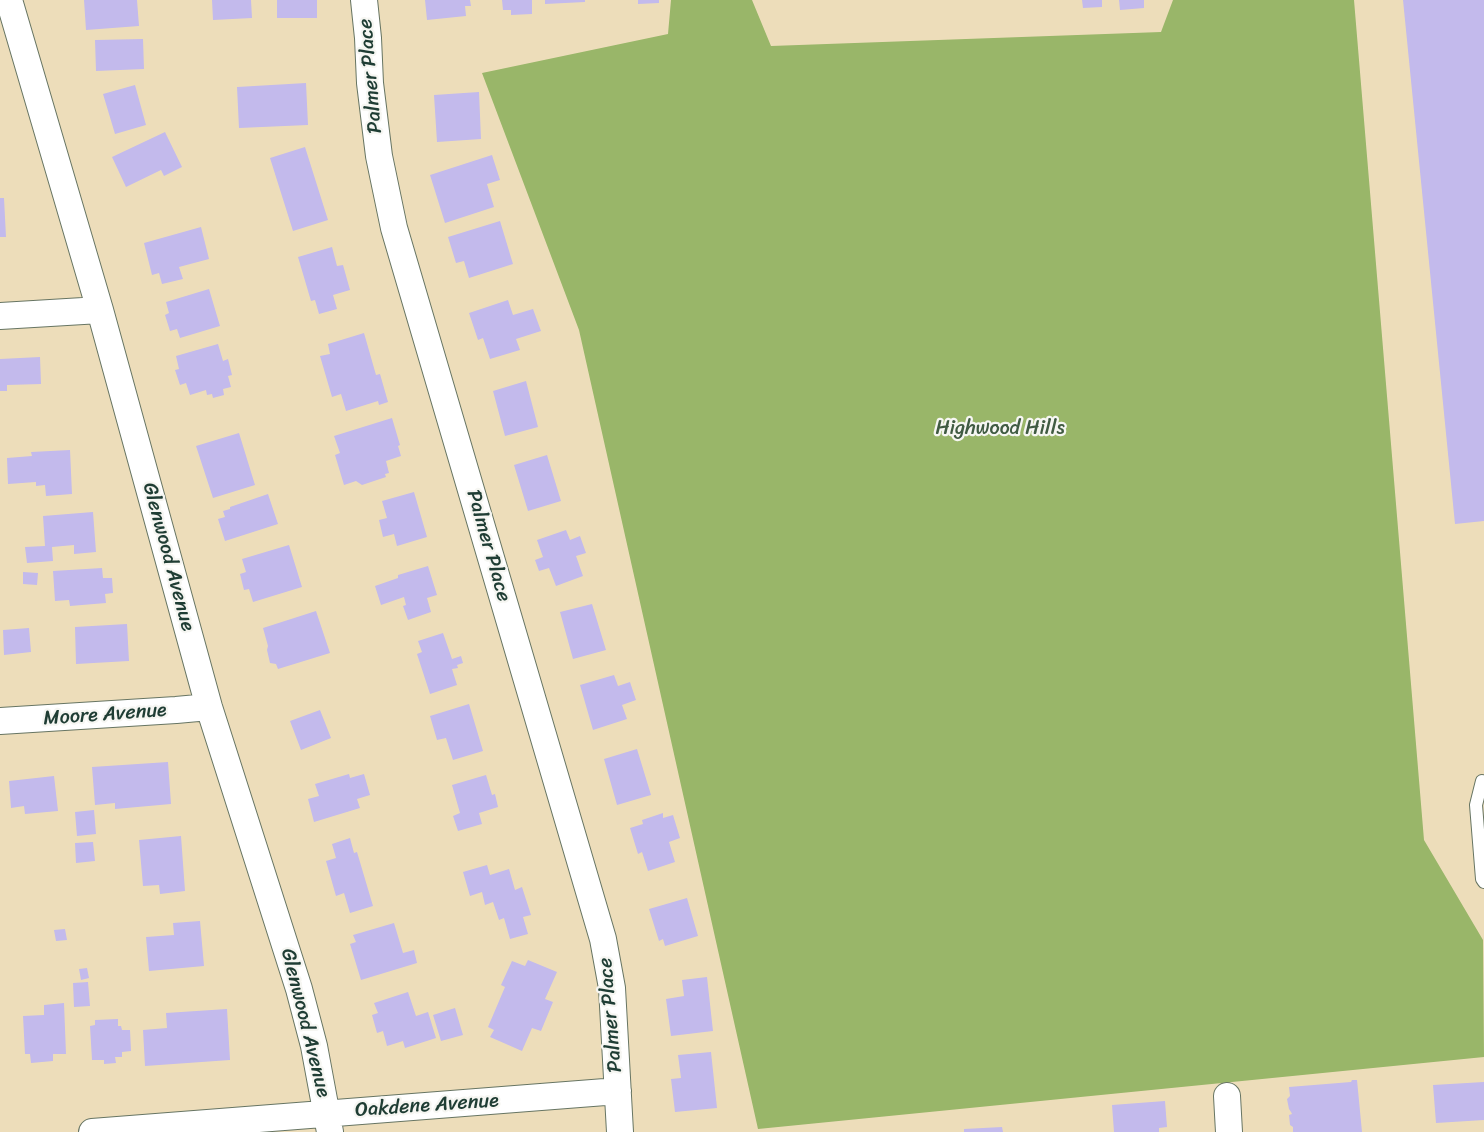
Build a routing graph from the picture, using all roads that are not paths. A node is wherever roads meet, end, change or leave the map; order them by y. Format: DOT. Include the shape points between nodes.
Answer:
graph roads {
  1 [pos="9,0"];
  2 [pos="364,0"];
  3 [pos="100,310"];
  4 [pos="0,316"];
  5 [pos="209,707"];
  6 [pos="0,722"];
  7 [pos="1482,781"];
  8 [pos="1484,882"];
  9 [pos="618,1091"];
  10 [pos="1227,1096"];
  11 [pos="329,1123"];
  12 [pos="92,1132"];
  13 [pos="620,1132"];
  14 [pos="1229,1132"];
  1 -- 3 [label="street, Glenwood Avenue"];
  2 -- 9 [label="street, Palmer Place" via="379,156 394,228 603,939 612,988"];
  3 -- 4 [label="street"];
  3 -- 5 [label="street, Glenwood Avenue"];
  5 -- 6 [label="street, Moore Avenue"];
  5 -- 11 [label="street, Glenwood Avenue" via="299,989"];
  7 -- 8 [label="lane" via="1476,805"];
  9 -- 11 [label="street, Oakdene Avenue"];
  9 -- 13 [label="street, Palmer Place"];
  10 -- 14 [label="street"];
  11 -- 12 [label="street, Oakdene Avenue"];
}
